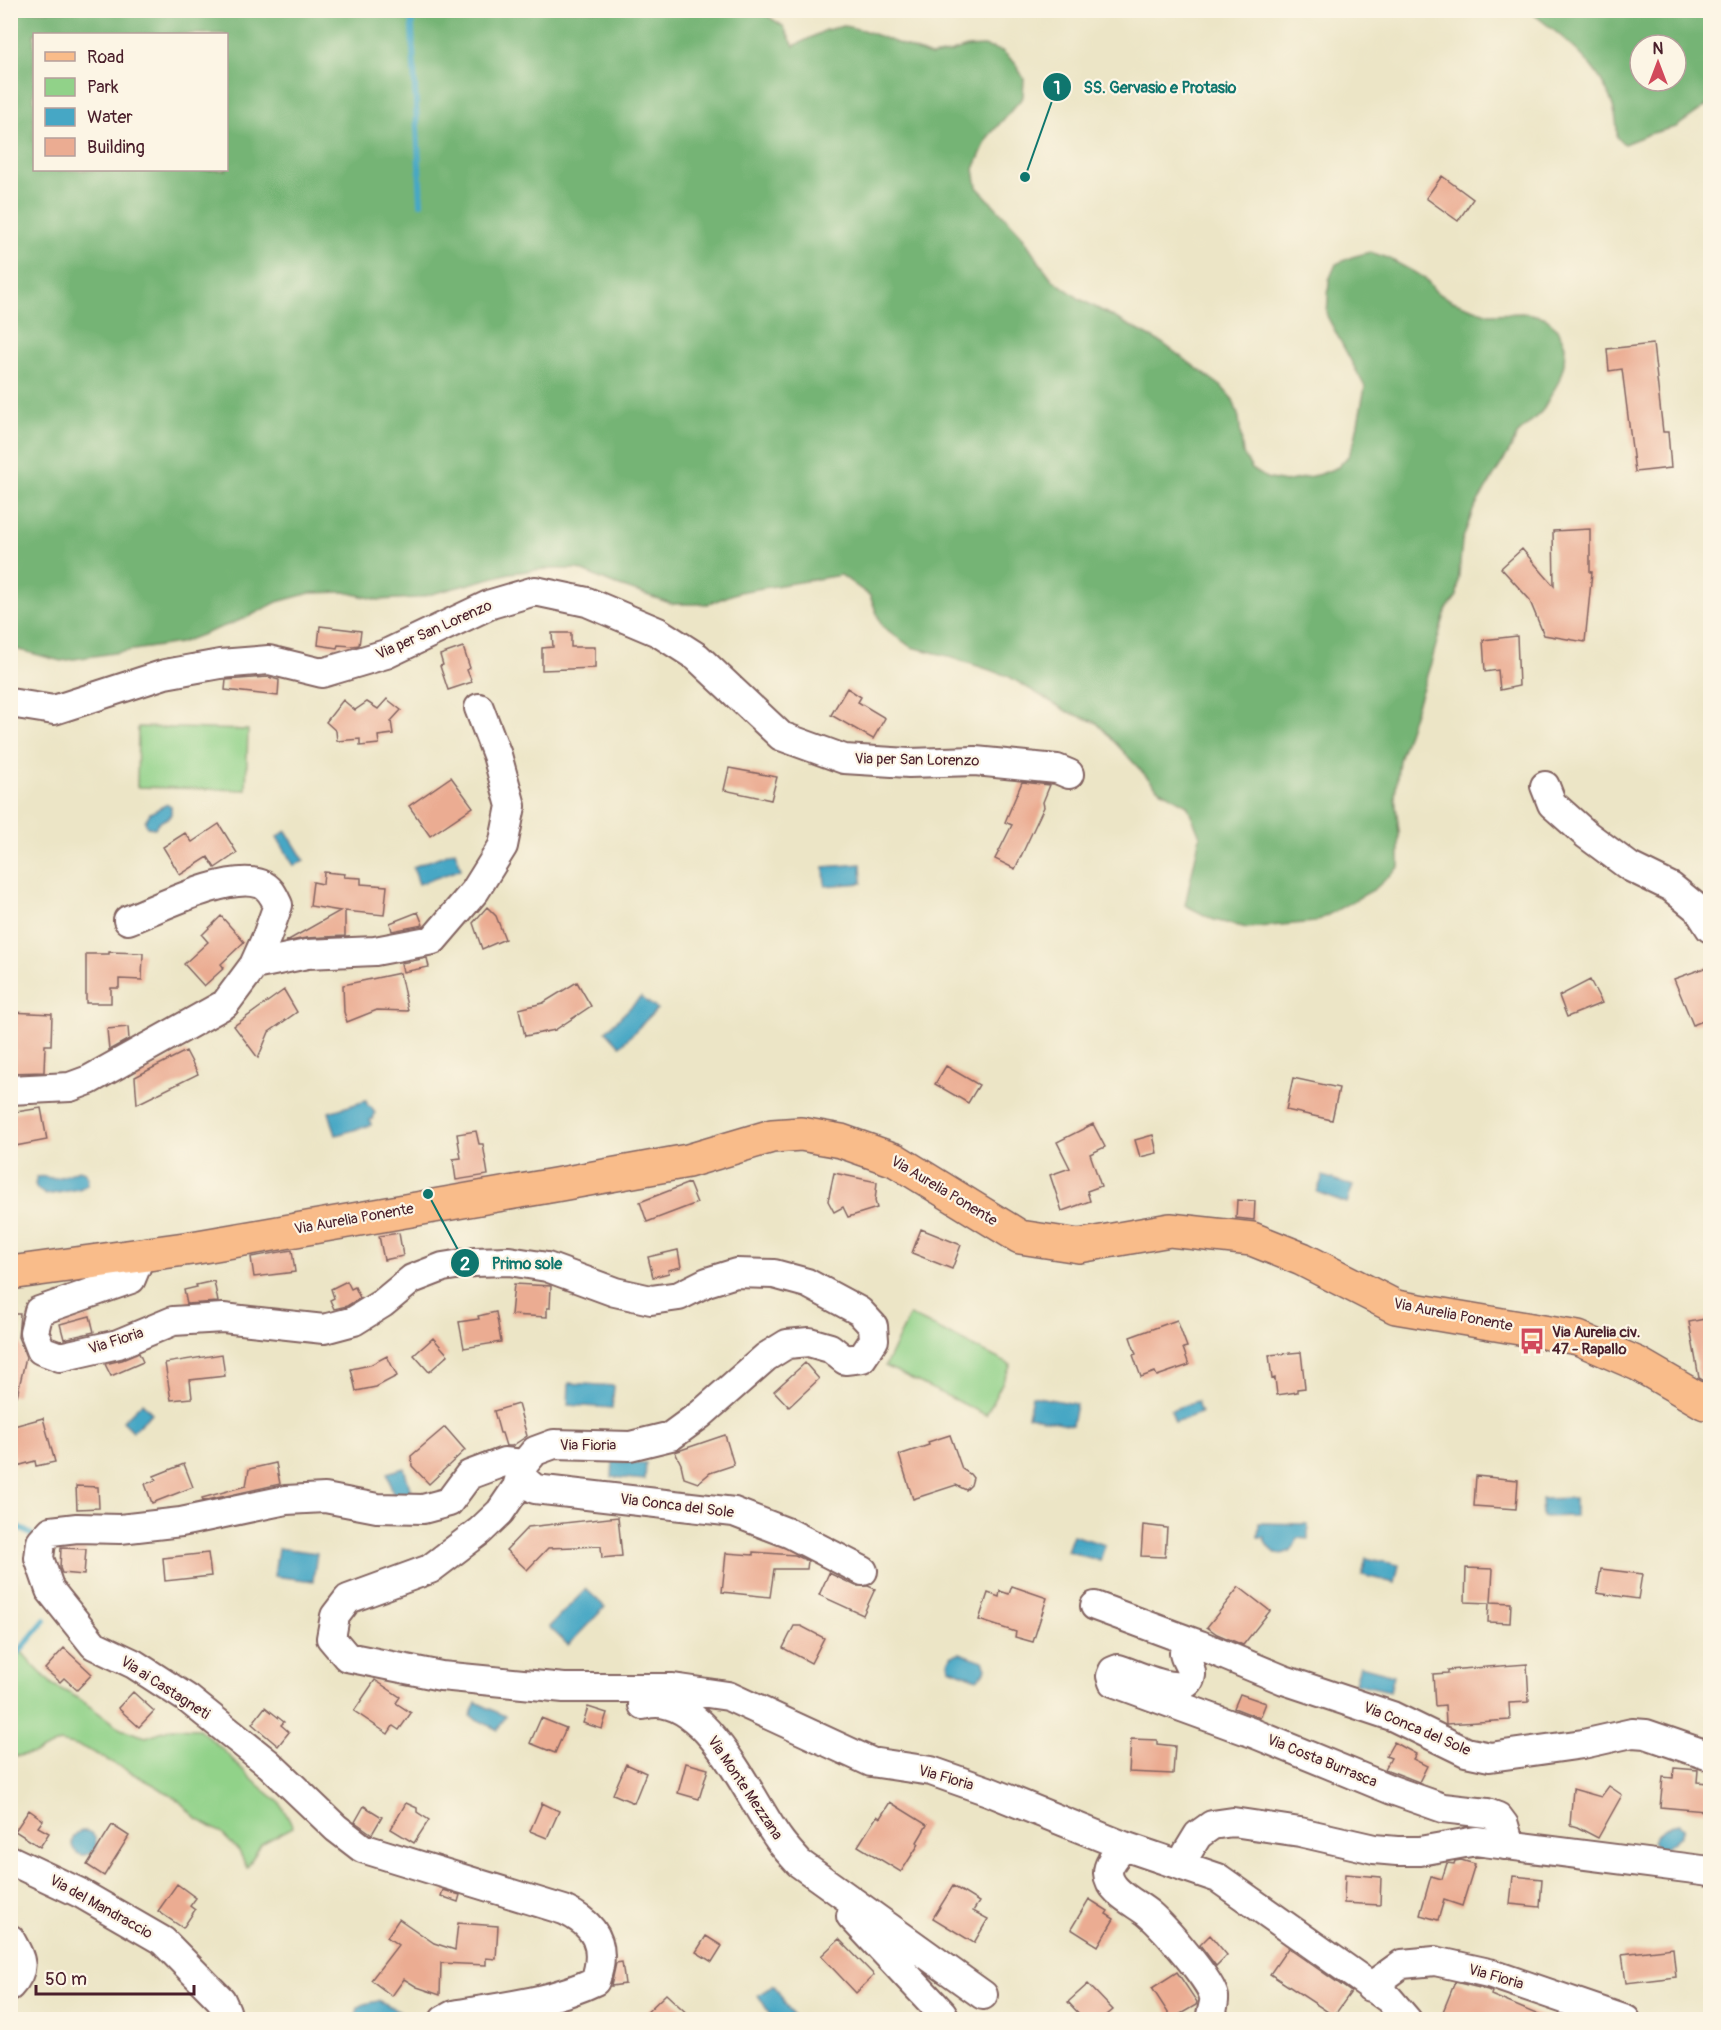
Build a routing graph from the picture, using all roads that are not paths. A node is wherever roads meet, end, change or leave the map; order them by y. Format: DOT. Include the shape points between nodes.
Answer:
graph roads {
  1 [pos="10,703"];
  2 [pos="479,708"];
  3 [pos="1069,774"];
  4 [pos="1545,786"];
  5 [pos="128,920"];
  6 [pos="1710,928"];
  7 [pos="254,965"];
  8 [pos="10,1089"];
  9 [pos="141,1255"];
  10 [pos="10,1273"];
  11 [pos="1710,1403"];
  12 [pos="522,1470"];
  13 [pos="863,1571"];
  14 [pos="1095,1606"];
  15 [pos="1200,1645"];
  16 [pos="624,1688"];
  17 [pos="1710,1756"];
  18 [pos="1198,1835"];
  19 [pos="1505,1845"];
  20 [pos="1127,1847"];
  21 [pos="10,1860"];
  22 [pos="1186,1867"];
  23 [pos="1710,1871"];
  24 [pos="835,1889"];
  25 [pos="10,1939"];
  26 [pos="10,1986"];
  27 [pos="1370,1987"];
  28 [pos="983,1995"];
  29 [pos="226,2019"];
  30 [pos="444,2019"];
  31 [pos="946,2019"];
  32 [pos="1210,2019"];
  33 [pos="1407,2019"];
  34 [pos="1626,2019"];
  1 -- 3 [label="street, Via per San Lorenzo" via="54,710 165,674 220,664 269,660 322,673 386,654 490,604 535,591 587,602 658,632 696,657 781,736 844,759 909,763 975,761"];
  2 -- 7 [label="street" via="511,806 503,846 475,891 433,940 375,951 307,954"];
  4 -- 6 [label="street" via="1552,804 1587,835 1630,867 1671,887 1698,909"];
  5 -- 7 [label="street" via="235,881 261,884 272,892 278,905"];
  7 -- 8 [label="street" via="225,1004 89,1080 70,1087"];
  9 -- 10 [label="main road, Via Aurelia Ponente"];
  9 -- 11 [label="main road, Via Aurelia Ponente" via="688,1161 772,1136 801,1134 841,1141 895,1160 1020,1237 1078,1246 1170,1230 1252,1239 1302,1259 1396,1307 1578,1338 1638,1364"];
  9 -- 12 [label="street, Via Fioria" via="131,1279 39,1311 33,1332 41,1350 60,1357 117,1344 173,1321 223,1318 324,1329 354,1321 412,1279 443,1267 474,1262 509,1261 547,1267 615,1292 651,1300 679,1296 736,1274 774,1274 807,1282 859,1311 873,1326 874,1340 862,1358 845,1360 830,1348 809,1342 787,1344 671,1436 630,1446 554,1444 535,1451"];
  12 -- 13 [label="street, Via Conca del Sole" via="535,1489 735,1512 790,1534"];
  12 -- 16 [label="street, Via Fioria" via="517,1487 500,1512 480,1531 430,1569 348,1599 334,1616 331,1638 347,1657 441,1676 564,1688"];
  12 -- 30 [label="street, Via ai Castagneti" via="504,1462 469,1475 449,1502 423,1509 377,1508 325,1498 286,1500 181,1522 51,1531 41,1542 39,1558 50,1590 94,1645 134,1664 188,1699 269,1764 362,1848 564,1910 594,1933 601,1952 595,1981 555,1995"];
  14 -- 15 [label="street, Via Conca del Sole"];
  15 -- 17 [label="street, Via Conca del Sole" via="1284,1680 1392,1716 1466,1752 1490,1757 1632,1733 1646,1734"];
  15 -- 19 [label="street, Via Costa Burrasca" via="1184,1653 1192,1674 1184,1686 1175,1687 1118,1670 1113,1671 1113,1682 1443,1808 1498,1817 1507,1835"];
  16 -- 20 [label="street, Via Fioria" via="673,1688 728,1696 871,1762 931,1772"];
  16 -- 24 [label="street, Via Monte Mezzana" via="624,1699 635,1706 664,1704 692,1716 716,1740 778,1838 799,1863"];
  18 -- 19 [label="street" via="1212,1825 1233,1822 1374,1849 1420,1851 1476,1841"];
  18 -- 20 [label="street"];
  18 -- 22 [label="street" via="1187,1853"];
  19 -- 23 [label="street"];
  20 -- 22 [label="street, Via Fioria"];
  20 -- 32 [label="street" via="1110,1864 1109,1880 1150,1914 1197,1967 1214,1997"];
  21 -- 29 [label="street, Via del Mandraccio" via="80,1893 163,1941 221,2000"];
  22 -- 27 [label="street, Via Fioria" via="1218,1878"];
  24 -- 28 [label="street, Via Monte Mezzana"];
  24 -- 31 [label="street, Via Monte Mezzana" via="844,1908"];
  25 -- 26 [label="street" via="21,1959 21,1968"];
  27 -- 33 [label="street, Via Fioria" via="1389,1999"];
  27 -- 34 [label="street, Via Fioria" via="1402,1964 1435,1961 1489,1973"];
}
